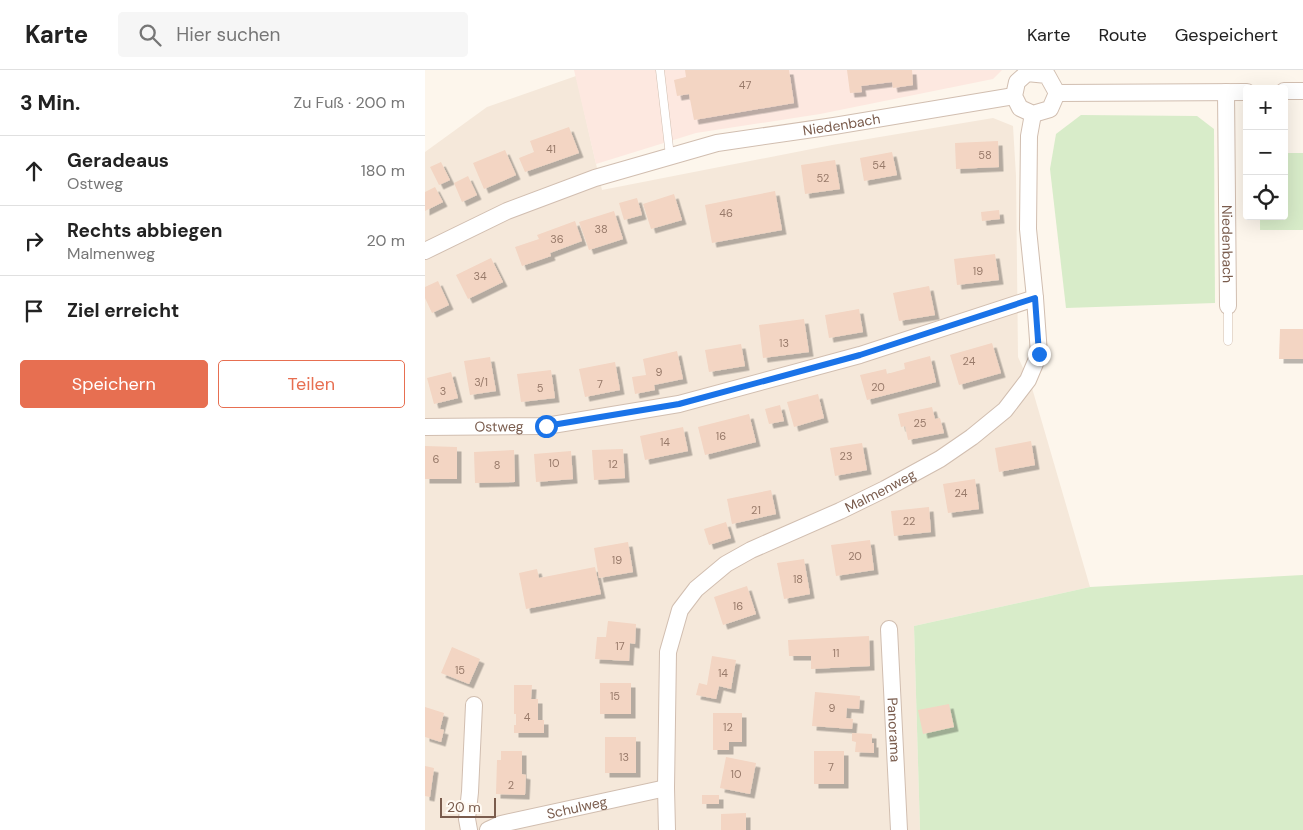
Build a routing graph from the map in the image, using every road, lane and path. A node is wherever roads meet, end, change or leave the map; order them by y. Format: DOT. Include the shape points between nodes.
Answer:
graph roads {
  1 [pos="660,70"];
  2 [pos="1288,91"];
  3 [pos="1303,91"];
  4 [pos="1057,92"];
  5 [pos="1226,92"];
  6 [pos="1243,92"];
  7 [pos="1014,96"];
  8 [pos="1033,114"];
  9 [pos="669,156"];
  10 [pos="425,251"];
  11 [pos="1035,298"];
  12 [pos="1228,306"];
  13 [pos="1228,341"];
  14 [pos="425,427"];
  15 [pos="889,629"];
  16 [pos="474,705"];
  17 [pos="666,788"];
  18 [pos="469,830"];
  19 [pos="488,830"];
  20 [pos="667,830"];
  21 [pos="899,830"];
  1 -- 9 [label="lane"];
  2 -- 3 [label="street"];
  4 -- 5 [label="street"];
  4 -- 7 [label="street" via="1047,75 1027,73 1017,82"];
  4 -- 8 [label="street" via="1050,109"];
  5 -- 6 [label="street"];
  5 -- 12 [label="street, Niedenbach"];
  7 -- 8 [label="street" via="1020,108"];
  7 -- 9 [label="street, Niedenbach" via="717,143"];
  8 -- 11 [label="street, Malmenweg" via="1029,136 1028,229"];
  9 -- 10 [label="street, Niedenbach" via="595,178 507,211"];
  11 -- 14 [label="street, Ostweg" via="860,355 679,404 546,426"];
  11 -- 17 [label="street, Malmenweg" via="1039,354 1028,380 1005,410 940,459 840,511 751,550 726,564 696,589 681,610 668,652"];
  12 -- 13 [label="lane"];
  15 -- 21 [label="street, Panorama"];
  16 -- 18 [label="street"];
  17 -- 19 [label="street, Schulweg" via="501,824"];
  17 -- 20 [label="street, Malmenweg"];
}
